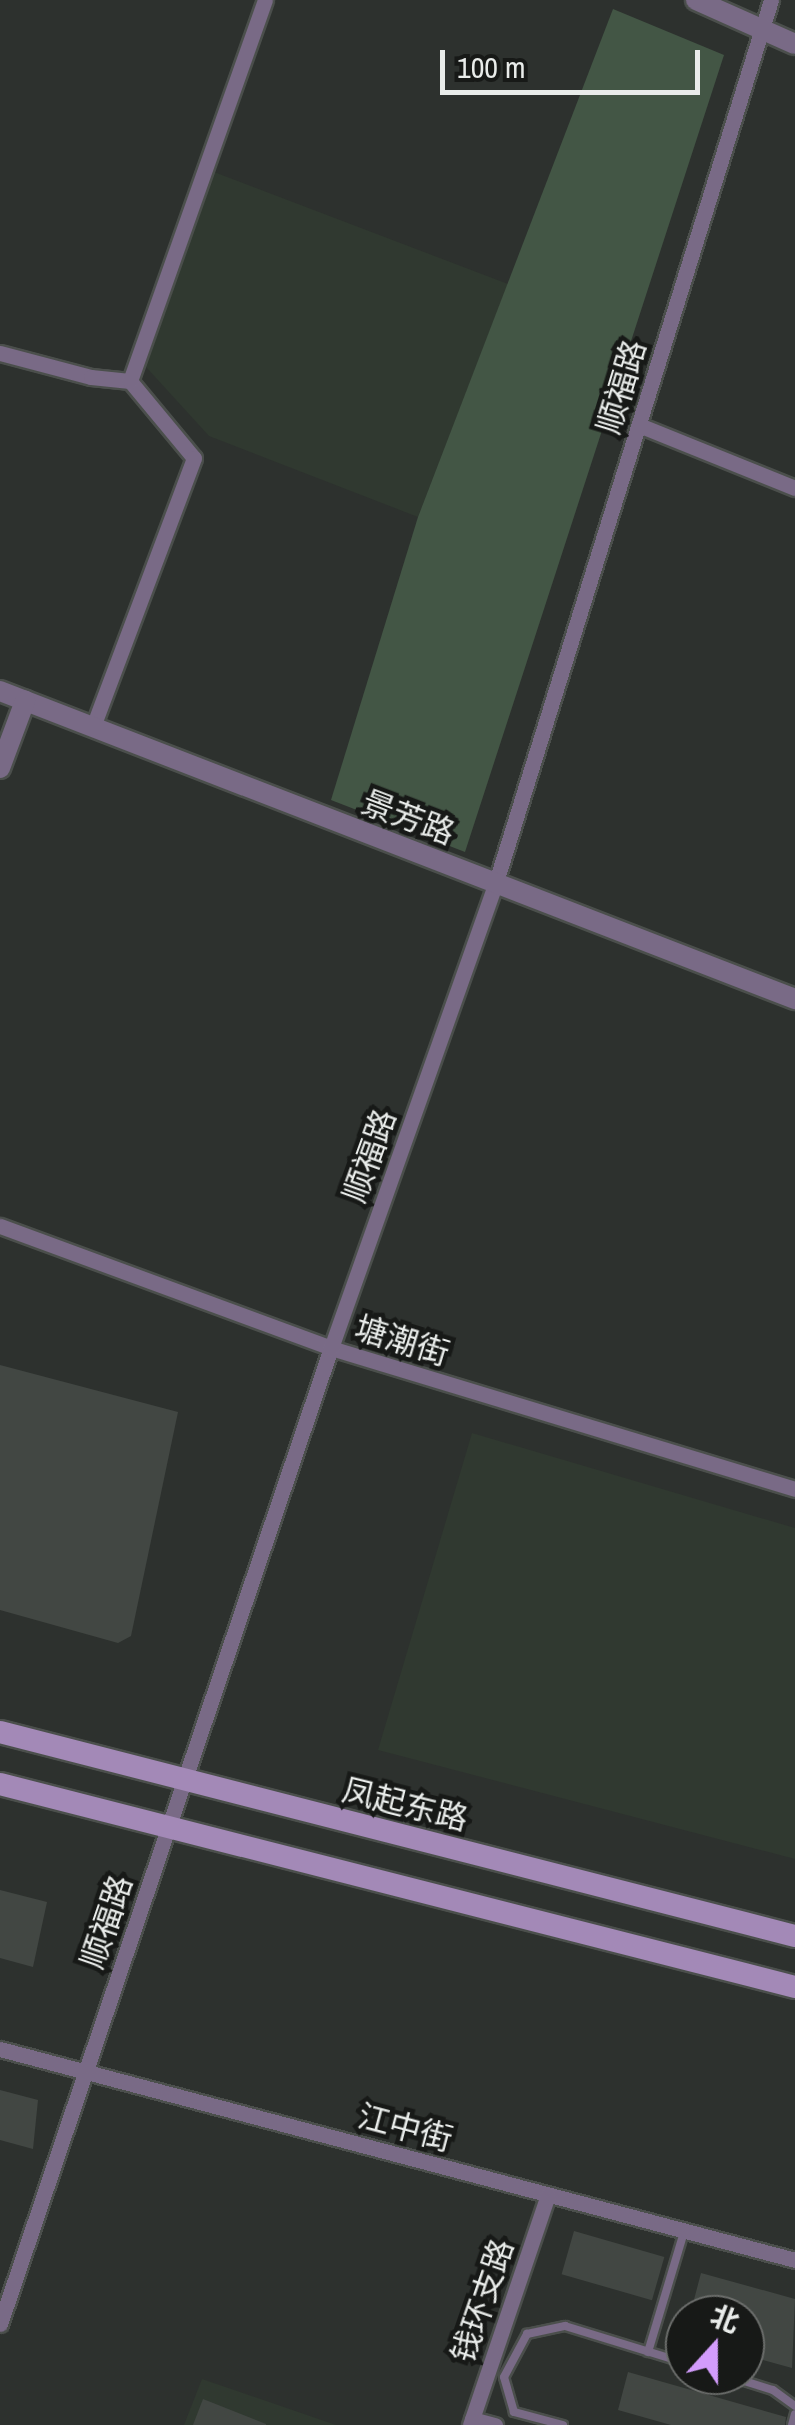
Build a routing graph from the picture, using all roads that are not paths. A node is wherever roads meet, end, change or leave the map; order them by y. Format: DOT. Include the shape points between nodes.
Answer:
graph roads {
  1 [pos="265,0"];
  2 [pos="696,0"];
  3 [pos="771,0"];
  4 [pos="762,26"];
  5 [pos="795,44"];
  6 [pos="0,353"];
  7 [pos="130,380"];
  8 [pos="638,425"];
  9 [pos="795,488"];
  10 [pos="0,691"];
  11 [pos="25,701"];
  12 [pos="93,727"];
  13 [pos="0,768"];
  14 [pos="495,885"];
  15 [pos="795,999"];
  16 [pos="0,1226"];
  17 [pos="331,1348"];
  18 [pos="795,1489"];
  19 [pos="0,1732"];
  20 [pos="187,1782"];
  21 [pos="0,1784"];
  22 [pos="168,1829"];
  23 [pos="795,1936"];
  24 [pos="795,1987"];
  25 [pos="0,2049"];
  26 [pos="86,2070"];
  27 [pos="548,2195"];
  28 [pos="684,2232"];
  29 [pos="795,2260"];
  30 [pos="0,2324"];
  31 [pos="648,2352"];
  32 [pos="665,2357"];
  33 [pos="765,2388"];
  34 [pos="795,2410"];
  35 [pos="471,2422"];
  36 [pos="495,2425"];
  37 [pos="563,2425"];
  38 [pos="792,2425"];
  1 -- 7 [label="street"];
  2 -- 4 [label="street"];
  3 -- 4 [label="street, 顺福路"];
  4 -- 5 [label="street"];
  4 -- 8 [label="street, 顺福路"];
  6 -- 7 [label="street"];
  7 -- 12 [label="street" via="194,458"];
  8 -- 9 [label="street"];
  8 -- 14 [label="street, 顺福路"];
  10 -- 11 [label="street, 景芳路"];
  11 -- 12 [label="street, 景芳路"];
  11 -- 13 [label="street"];
  12 -- 14 [label="street, 景芳路"];
  14 -- 15 [label="street, 景芳路"];
  14 -- 17 [label="street, 顺福路"];
  16 -- 17 [label="street, 塘潮街"];
  17 -- 18 [label="street, 塘潮街"];
  17 -- 20 [label="street, 顺福路"];
  19 -- 20 [label="main road, 凤起东路"];
  20 -- 22 [label="street, 顺福路"];
  20 -- 23 [label="main road, 凤起东路"];
  21 -- 22 [label="main road"];
  22 -- 24 [label="main road"];
  22 -- 26 [label="street, 顺福路"];
  25 -- 26 [label="street, 江中街"];
  26 -- 27 [label="street, 江中街"];
  26 -- 30 [label="street, 顺福路"];
  27 -- 28 [label="street, 江中街"];
  27 -- 35 [label="street, 钱环支路"];
  28 -- 29 [label="street, 江中街"];
  28 -- 31 [label="lane"];
  31 -- 32 [label="lane"];
  31 -- 37 [label="lane" via="565,2326 527,2334 504,2377 514,2412"];
  33 -- 34 [label="lane"];
  34 -- 38 [label="lane"];
  35 -- 36 [label="street"];
}
